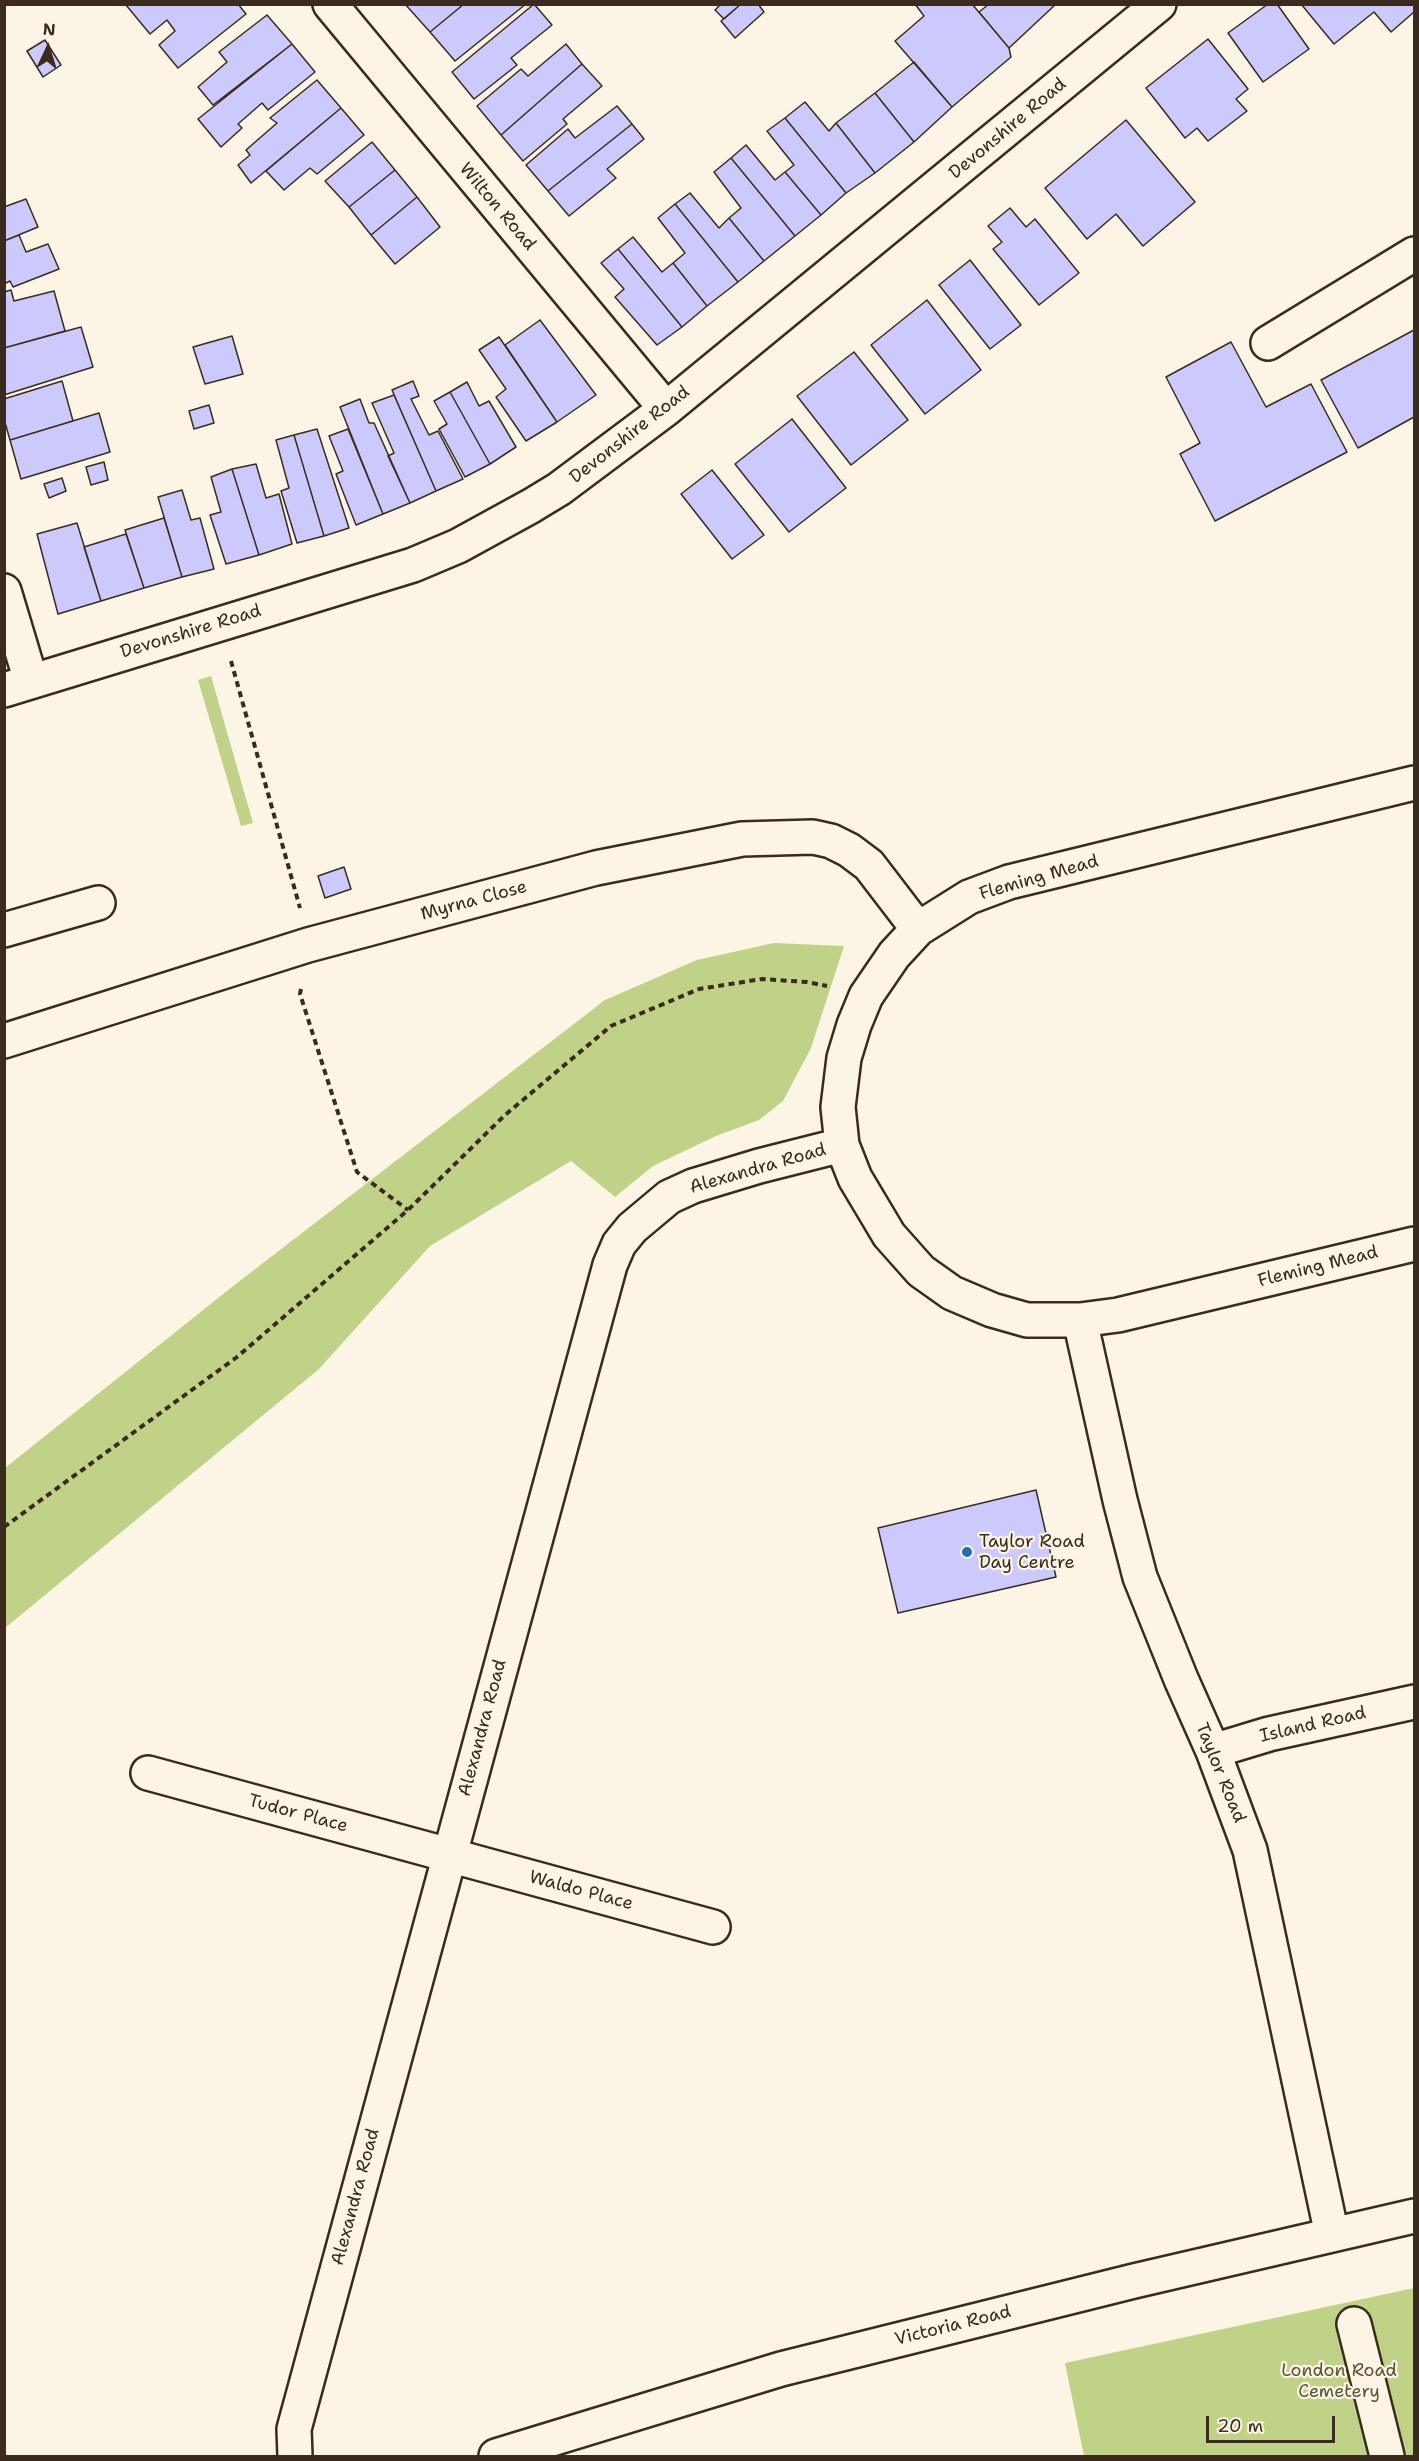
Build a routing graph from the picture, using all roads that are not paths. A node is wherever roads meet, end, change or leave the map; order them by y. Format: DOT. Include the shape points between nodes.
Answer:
graph roads {
  1 [pos="330,4"];
  2 [pos="1158,4"];
  3 [pos="1414,254"];
  4 [pos="1268,343"];
  5 [pos="666,409"];
  6 [pos="4,591"];
  7 [pos="18,685"];
  8 [pos="1414,783"];
  9 [pos="98,903"];
  10 [pos="918,929"];
  11 [pos="4,930"];
  12 [pos="4,1041"];
  13 [pos="842,1145"];
  14 [pos="1414,1244"];
  15 [pos="1080,1320"];
  16 [pos="1414,1702"];
  17 [pos="1213,1751"];
  18 [pos="148,1773"];
  19 [pos="448,1856"];
  20 [pos="714,1927"];
  21 [pos="1414,2216"];
  22 [pos="1332,2235"];
  23 [pos="1354,2324"];
  24 [pos="295,2457"];
  25 [pos="496,2457"];
  26 [pos="1387,2457"];
  1 -- 5 [label="street, Wilton Road"];
  2 -- 5 [label="street, Devonshire Road"];
  3 -- 4 [label="street"];
  5 -- 7 [label="street, Devonshire Road" via="559,489 458,546 413,566"];
  6 -- 7 [label="street"];
  8 -- 10 [label="street, Fleming Mead" via="1009,882 969,897"];
  9 -- 11 [label="street"];
  10 -- 12 [label="street, Myrna Close" via="869,865 849,850 813,837 742,839 596,868 308,945"];
  10 -- 13 [label="street, Fleming Mead" via="894,955 866,996 850,1036 839,1086"];
  13 -- 15 [label="street, Fleming Mead" via="870,1207 889,1235 921,1270 952,1293 1027,1320"];
  13 -- 19 [label="street, Alexandra Road" via="693,1186 648,1213 619,1244 605,1281"];
  14 -- 15 [label="street, Fleming Mead" via="1162,1305"];
  15 -- 17 [label="street, Taylor Road" via="1140,1577"];
  16 -- 17 [label="street, Island Road" via="1269,1734"];
  17 -- 22 [label="street, Taylor Road" via="1250,1850"];
  18 -- 19 [label="street, Tudor Place"];
  19 -- 20 [label="street, Waldo Place"];
  19 -- 24 [label="street, Alexandra Road" via="294,2429"];
  21 -- 22 [label="street, Victoria Road"];
  22 -- 25 [label="street, Victoria Road" via="781,2369"];
  23 -- 26 [label="street"];
}
